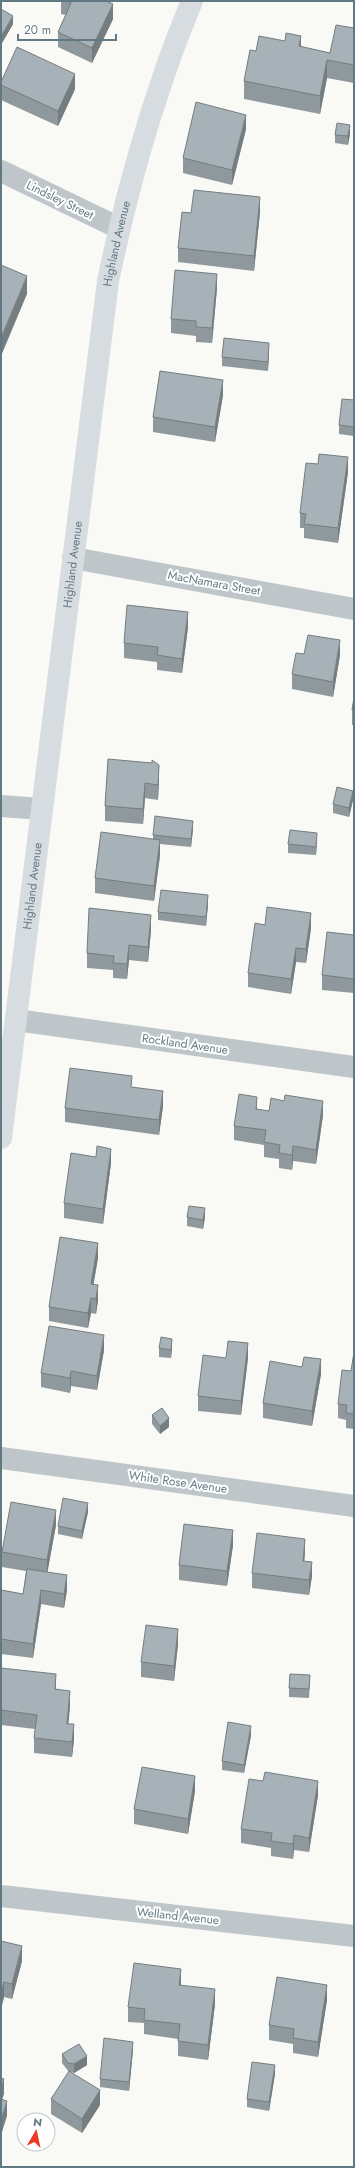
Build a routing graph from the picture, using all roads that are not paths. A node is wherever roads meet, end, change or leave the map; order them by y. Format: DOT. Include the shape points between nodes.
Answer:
graph roads {
  1 [pos="192,1"];
  2 [pos="1,171"];
  3 [pos="119,228"];
  4 [pos="73,558"];
  5 [pos="354,609"];
  6 [pos="1,806"];
  7 [pos="42,809"];
  8 [pos="16,1020"];
  9 [pos="354,1067"];
  10 [pos="1,1138"];
  11 [pos="1,1458"];
  12 [pos="354,1506"];
  13 [pos="1,1896"];
  14 [pos="354,1936"];
  1 -- 3 [label="main road, Highland Avenue" via="154,100"];
  2 -- 3 [label="street, Lindsley Street"];
  3 -- 4 [label="main road, Highland Avenue" via="108,280"];
  4 -- 5 [label="street, MacNamara Street"];
  4 -- 7 [label="main road, Highland Avenue"];
  6 -- 7 [label="street"];
  7 -- 8 [label="main road, Highland Avenue"];
  8 -- 9 [label="street, Rockland Avenue"];
  8 -- 10 [label="main road, Highland Avenue"];
  11 -- 12 [label="street, White Rose Avenue"];
  13 -- 14 [label="street, Welland Avenue"];
}
